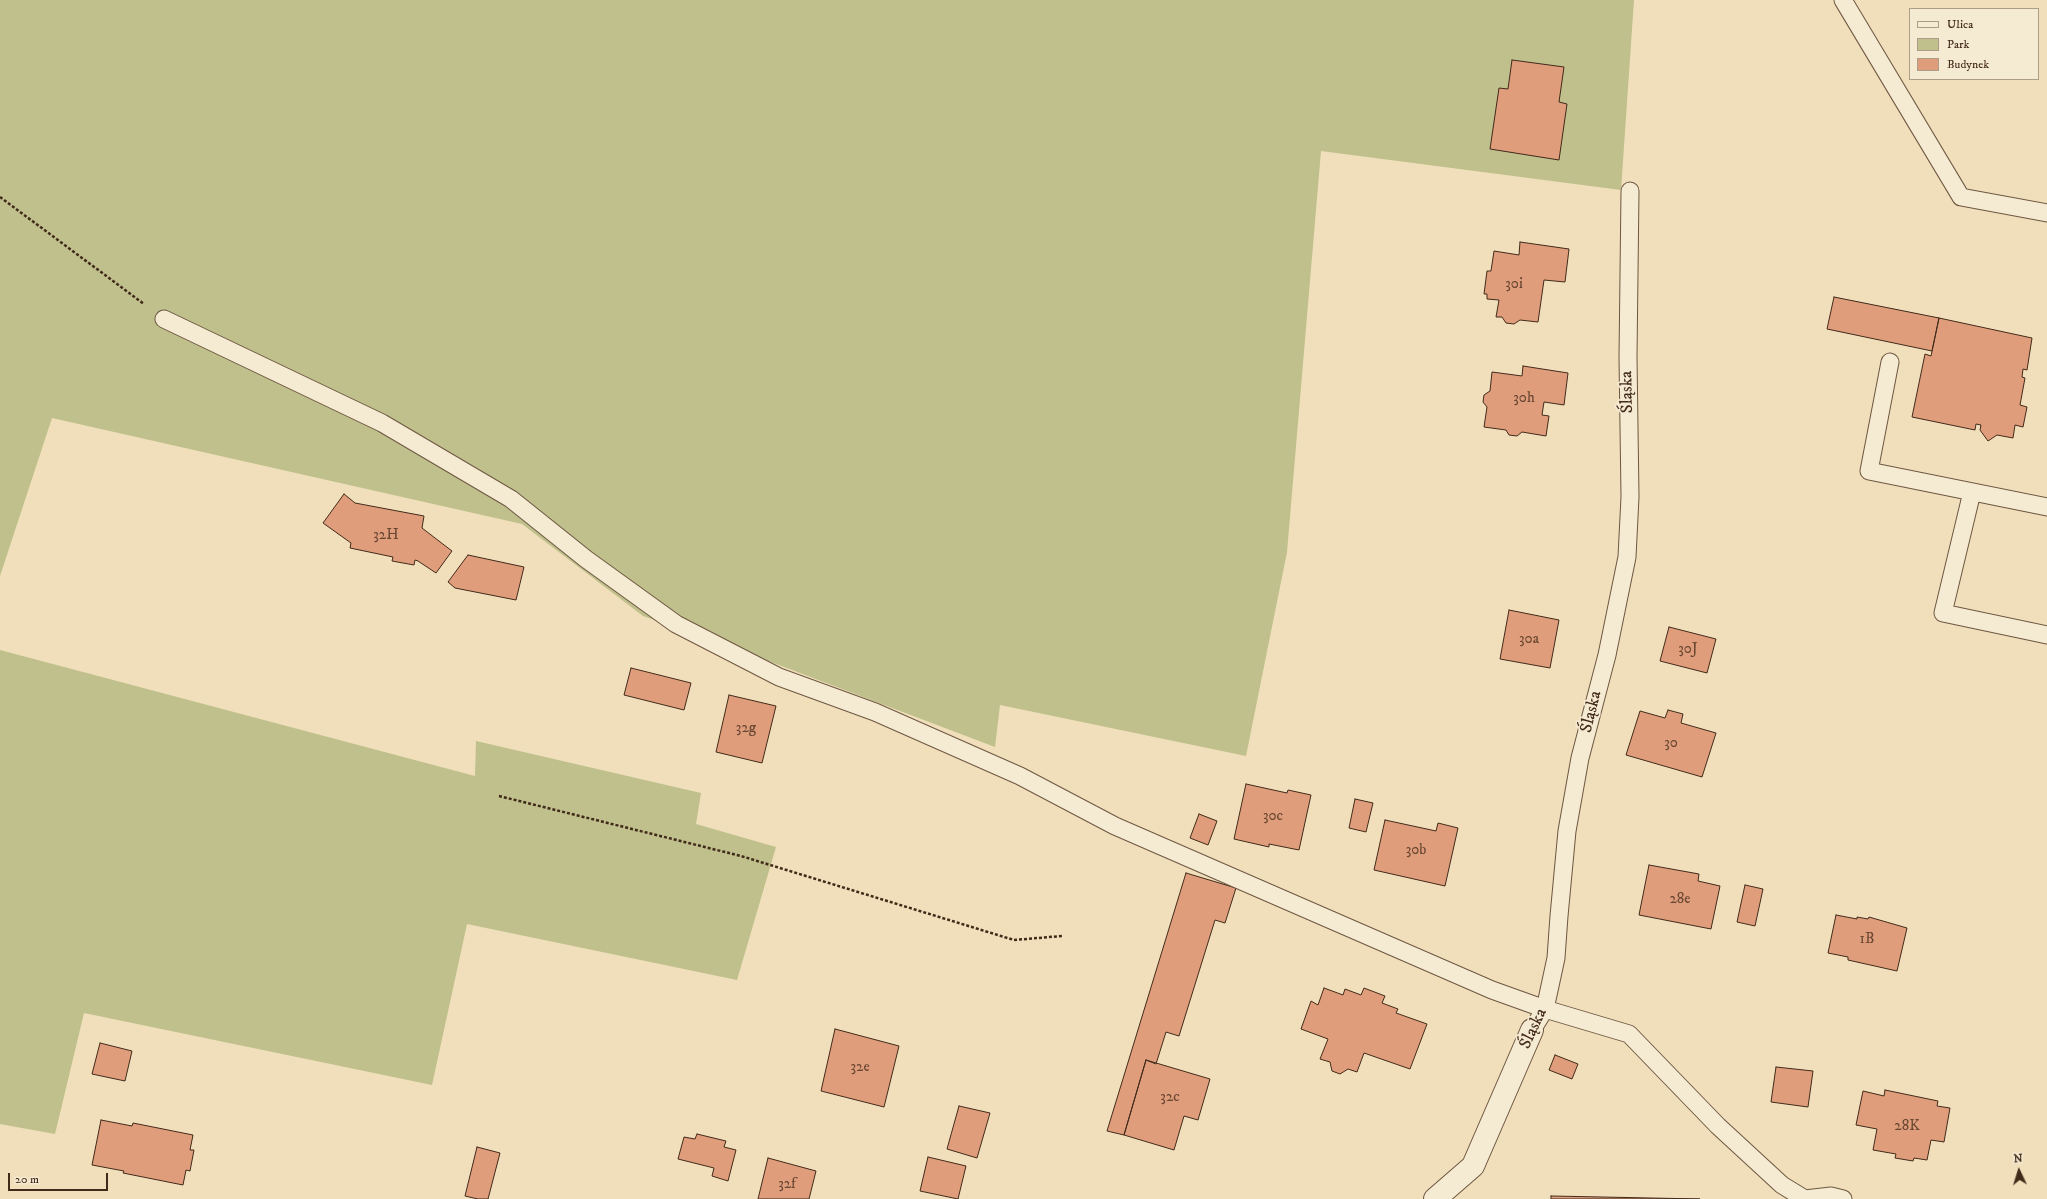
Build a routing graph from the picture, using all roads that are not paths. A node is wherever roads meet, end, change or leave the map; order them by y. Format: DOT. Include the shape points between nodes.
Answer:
graph roads {
  1 [pos="1843,0"];
  2 [pos="1630,192"];
  3 [pos="2047,213"];
  4 [pos="164,319"];
  5 [pos="1890,362"];
  6 [pos="1972,492"];
  7 [pos="2047,507"];
  8 [pos="2047,635"];
  9 [pos="1545,1010"];
  10 [pos="1532,1030"];
  11 [pos="1435,1199"];
  12 [pos="1843,1199"];
  1 -- 3 [label="lane" via="1961,197"];
  2 -- 9 [label="lane, Śląska" via="1630,496 1627,557 1579,765 1567,830 1556,958"];
  4 -- 9 [label="lane" via="382,423 510,499 586,559 676,624 779,678 875,712 1020,776 1122,829 1492,990"];
  5 -- 6 [label="lane" via="1869,471"];
  6 -- 7 [label="lane"];
  6 -- 8 [label="lane" via="1943,613"];
  9 -- 10 [label="lane, Śląska"];
  9 -- 12 [label="lane" via="1629,1034 1718,1126 1782,1185 1805,1199 1831,1196"];
  10 -- 11 [label="street, Śląska" via="1473,1166"];
}
